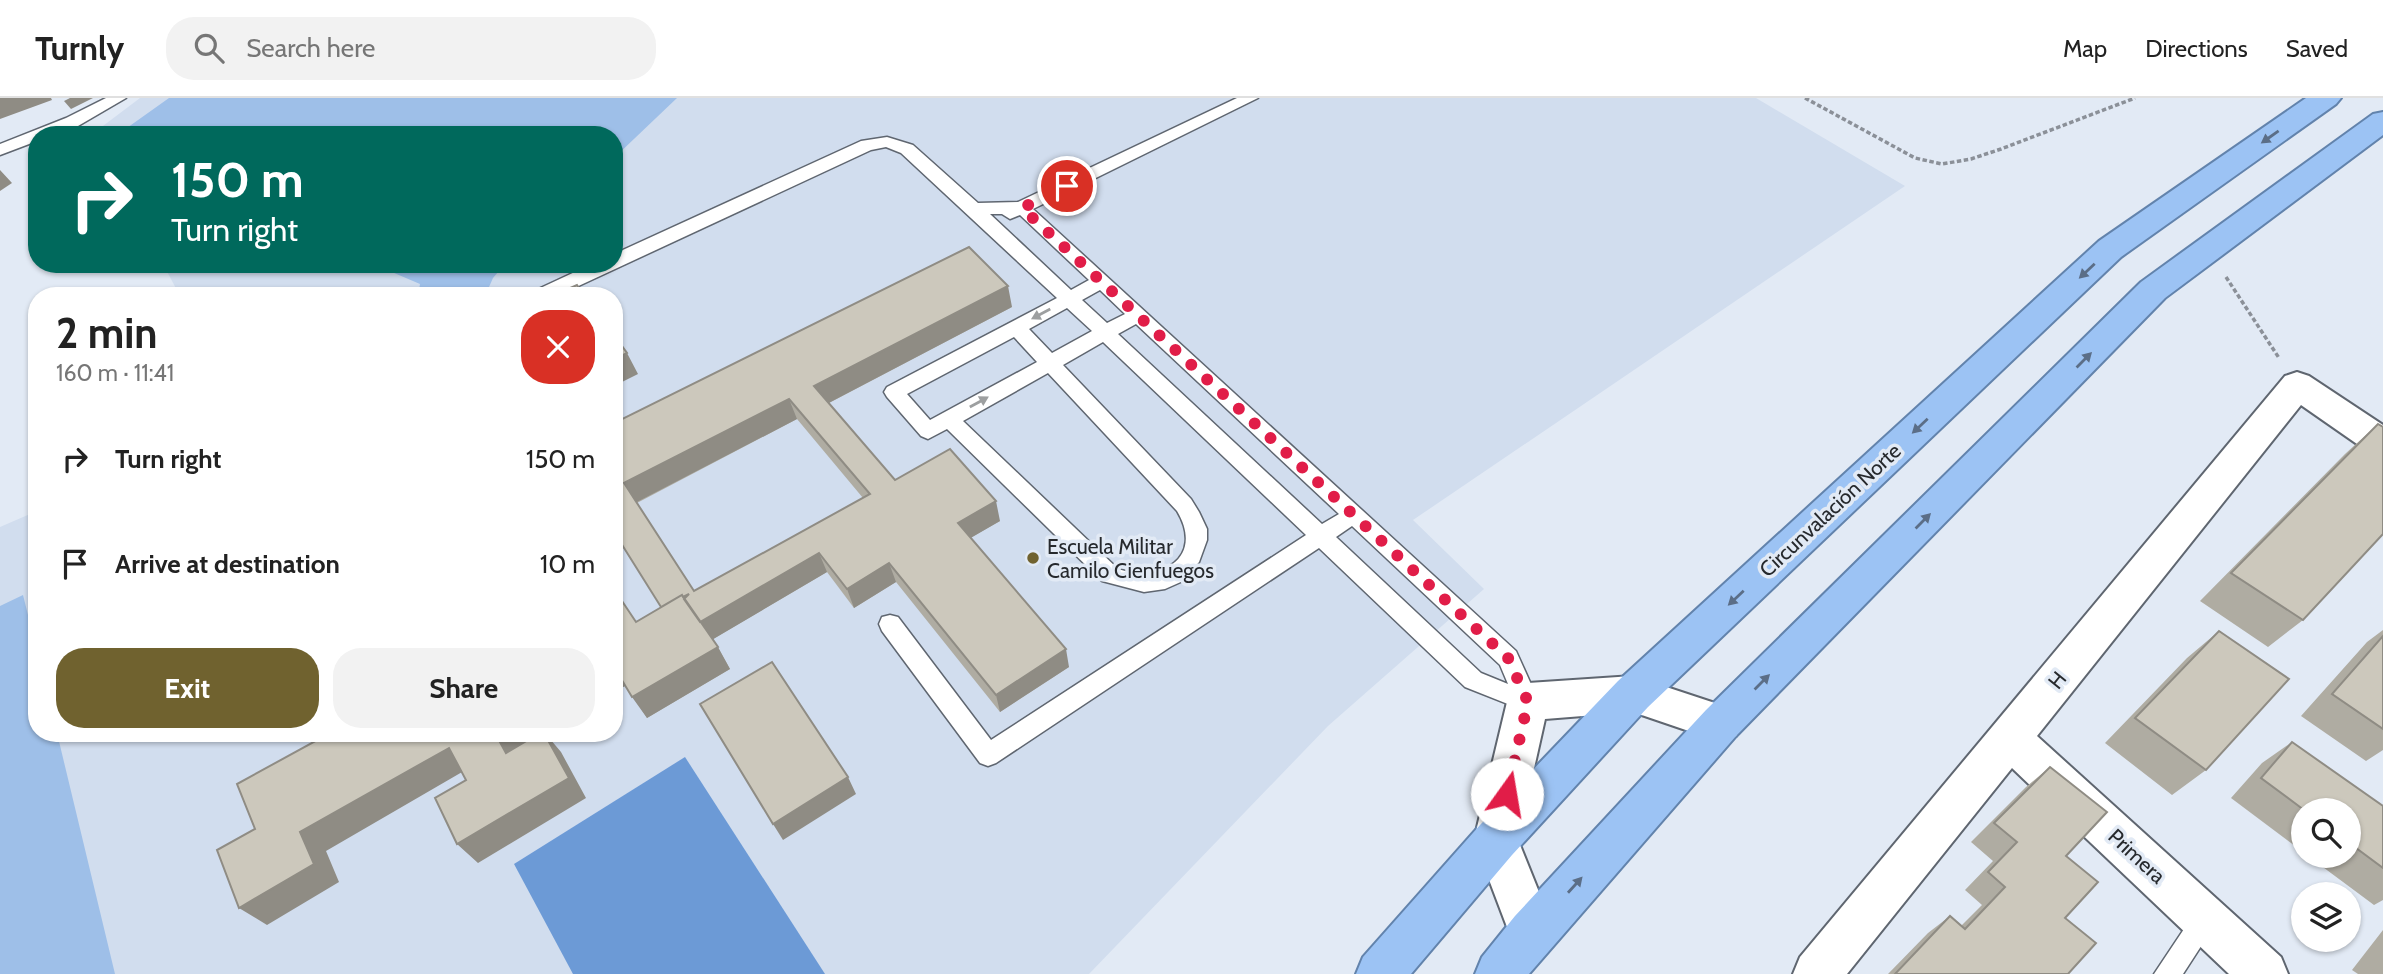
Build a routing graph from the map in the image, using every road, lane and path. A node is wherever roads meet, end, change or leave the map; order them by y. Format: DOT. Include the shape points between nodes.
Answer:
graph roads {
  1 [pos="118,98"];
  2 [pos="1250,98"];
  3 [pos="1805,98"];
  4 [pos="2135,98"];
  5 [pos="2326,98"];
  6 [pos="2383,121"];
  7 [pos="62,126"];
  8 [pos="28,139"];
  9 [pos="0,150"];
  10 [pos="1022,208"];
  11 [pos="974,209"];
  12 [pos="989,223"];
  13 [pos="2208,250"];
  14 [pos="623,257"];
  15 [pos="589,273"];
  16 [pos="1101,282"];
  17 [pos="559,287"];
  18 [pos="1069,299"];
  19 [pos="1137,315"];
  20 [pos="1016,327"];
  21 [pos="1105,333"];
  22 [pos="1051,363"];
  23 [pos="2297,385"];
  24 [pos="949,419"];
  25 [pos="2383,443"];
  26 [pos="1353,515"];
  27 [pos="1321,537"];
  28 [pos="890,624"];
  29 [pos="1633,694"];
  30 [pos="1528,702"];
  31 [pos="1721,723"];
  32 [pos="2010,738"];
  33 [pos="1496,841"];
  34 [pos="2205,920"];
  35 [pos="1532,933"];
  36 [pos="1380,974"];
  37 [pos="1499,974"];
  38 [pos="1817,974"];
  39 [pos="2166,974"];
  40 [pos="2264,974"];
  1 -- 7 [label="lane"];
  2 -- 10 [label="lane"];
  3 -- 4 [label="path" via="1915,158 1942,164 1981,156"];
  5 -- 29 [label="highway, Circunvalación Norte, one-way" via="2110,249"];
  6 -- 13 [label="highway"];
  8 -- 9 [label="lane"];
  10 -- 11 [label="lane"];
  10 -- 12 [label="lane"];
  10 -- 16 [label="lane"];
  11 -- 12 [label="lane"];
  11 -- 14 [label="lane" via="906,149 887,142 867,145"];
  12 -- 18 [label="lane"];
  13 -- 23 [label="path"];
  31 -- 13 [label="highway, one-way" via="2153,290"];
  15 -- 17 [label="lane"];
  16 -- 18 [label="lane"];
  16 -- 19 [label="lane"];
  18 -- 20 [label="lane, one-way"];
  18 -- 21 [label="lane"];
  19 -- 21 [label="lane"];
  19 -- 26 [label="lane"];
  20 -- 22 [label="lane"];
  20 -- 24 [label="lane" via="894,393 928,431"];
  21 -- 22 [label="lane"];
  21 -- 27 [label="lane"];
  24 -- 22 [label="lane, one-way"];
  22 -- 24 [label="lane" via="1184,505 1196,526 1198,542 1177,574 1131,584 1110,575"];
  23 -- 25 [label="street"];
  23 -- 32 [label="street, H"];
  26 -- 27 [label="lane"];
  26 -- 30 [label="lane" via="1508,658"];
  27 -- 28 [label="lane" via="988,755"];
  27 -- 30 [label="lane" via="1473,680"];
  29 -- 30 [label="street"];
  29 -- 31 [label="street"];
  29 -- 33 [label="highway, Circunvalación Norte"];
  30 -- 33 [label="street"];
  35 -- 31 [label="highway, one-way"];
  32 -- 34 [label="street, Primera"];
  32 -- 38 [label="street, H"];
  33 -- 35 [label="street"];
  33 -- 36 [label="highway, Circunvalación Norte"];
  34 -- 39 [label="lane"];
  34 -- 40 [label="street, Primera"];
  35 -- 37 [label="highway"];
}
